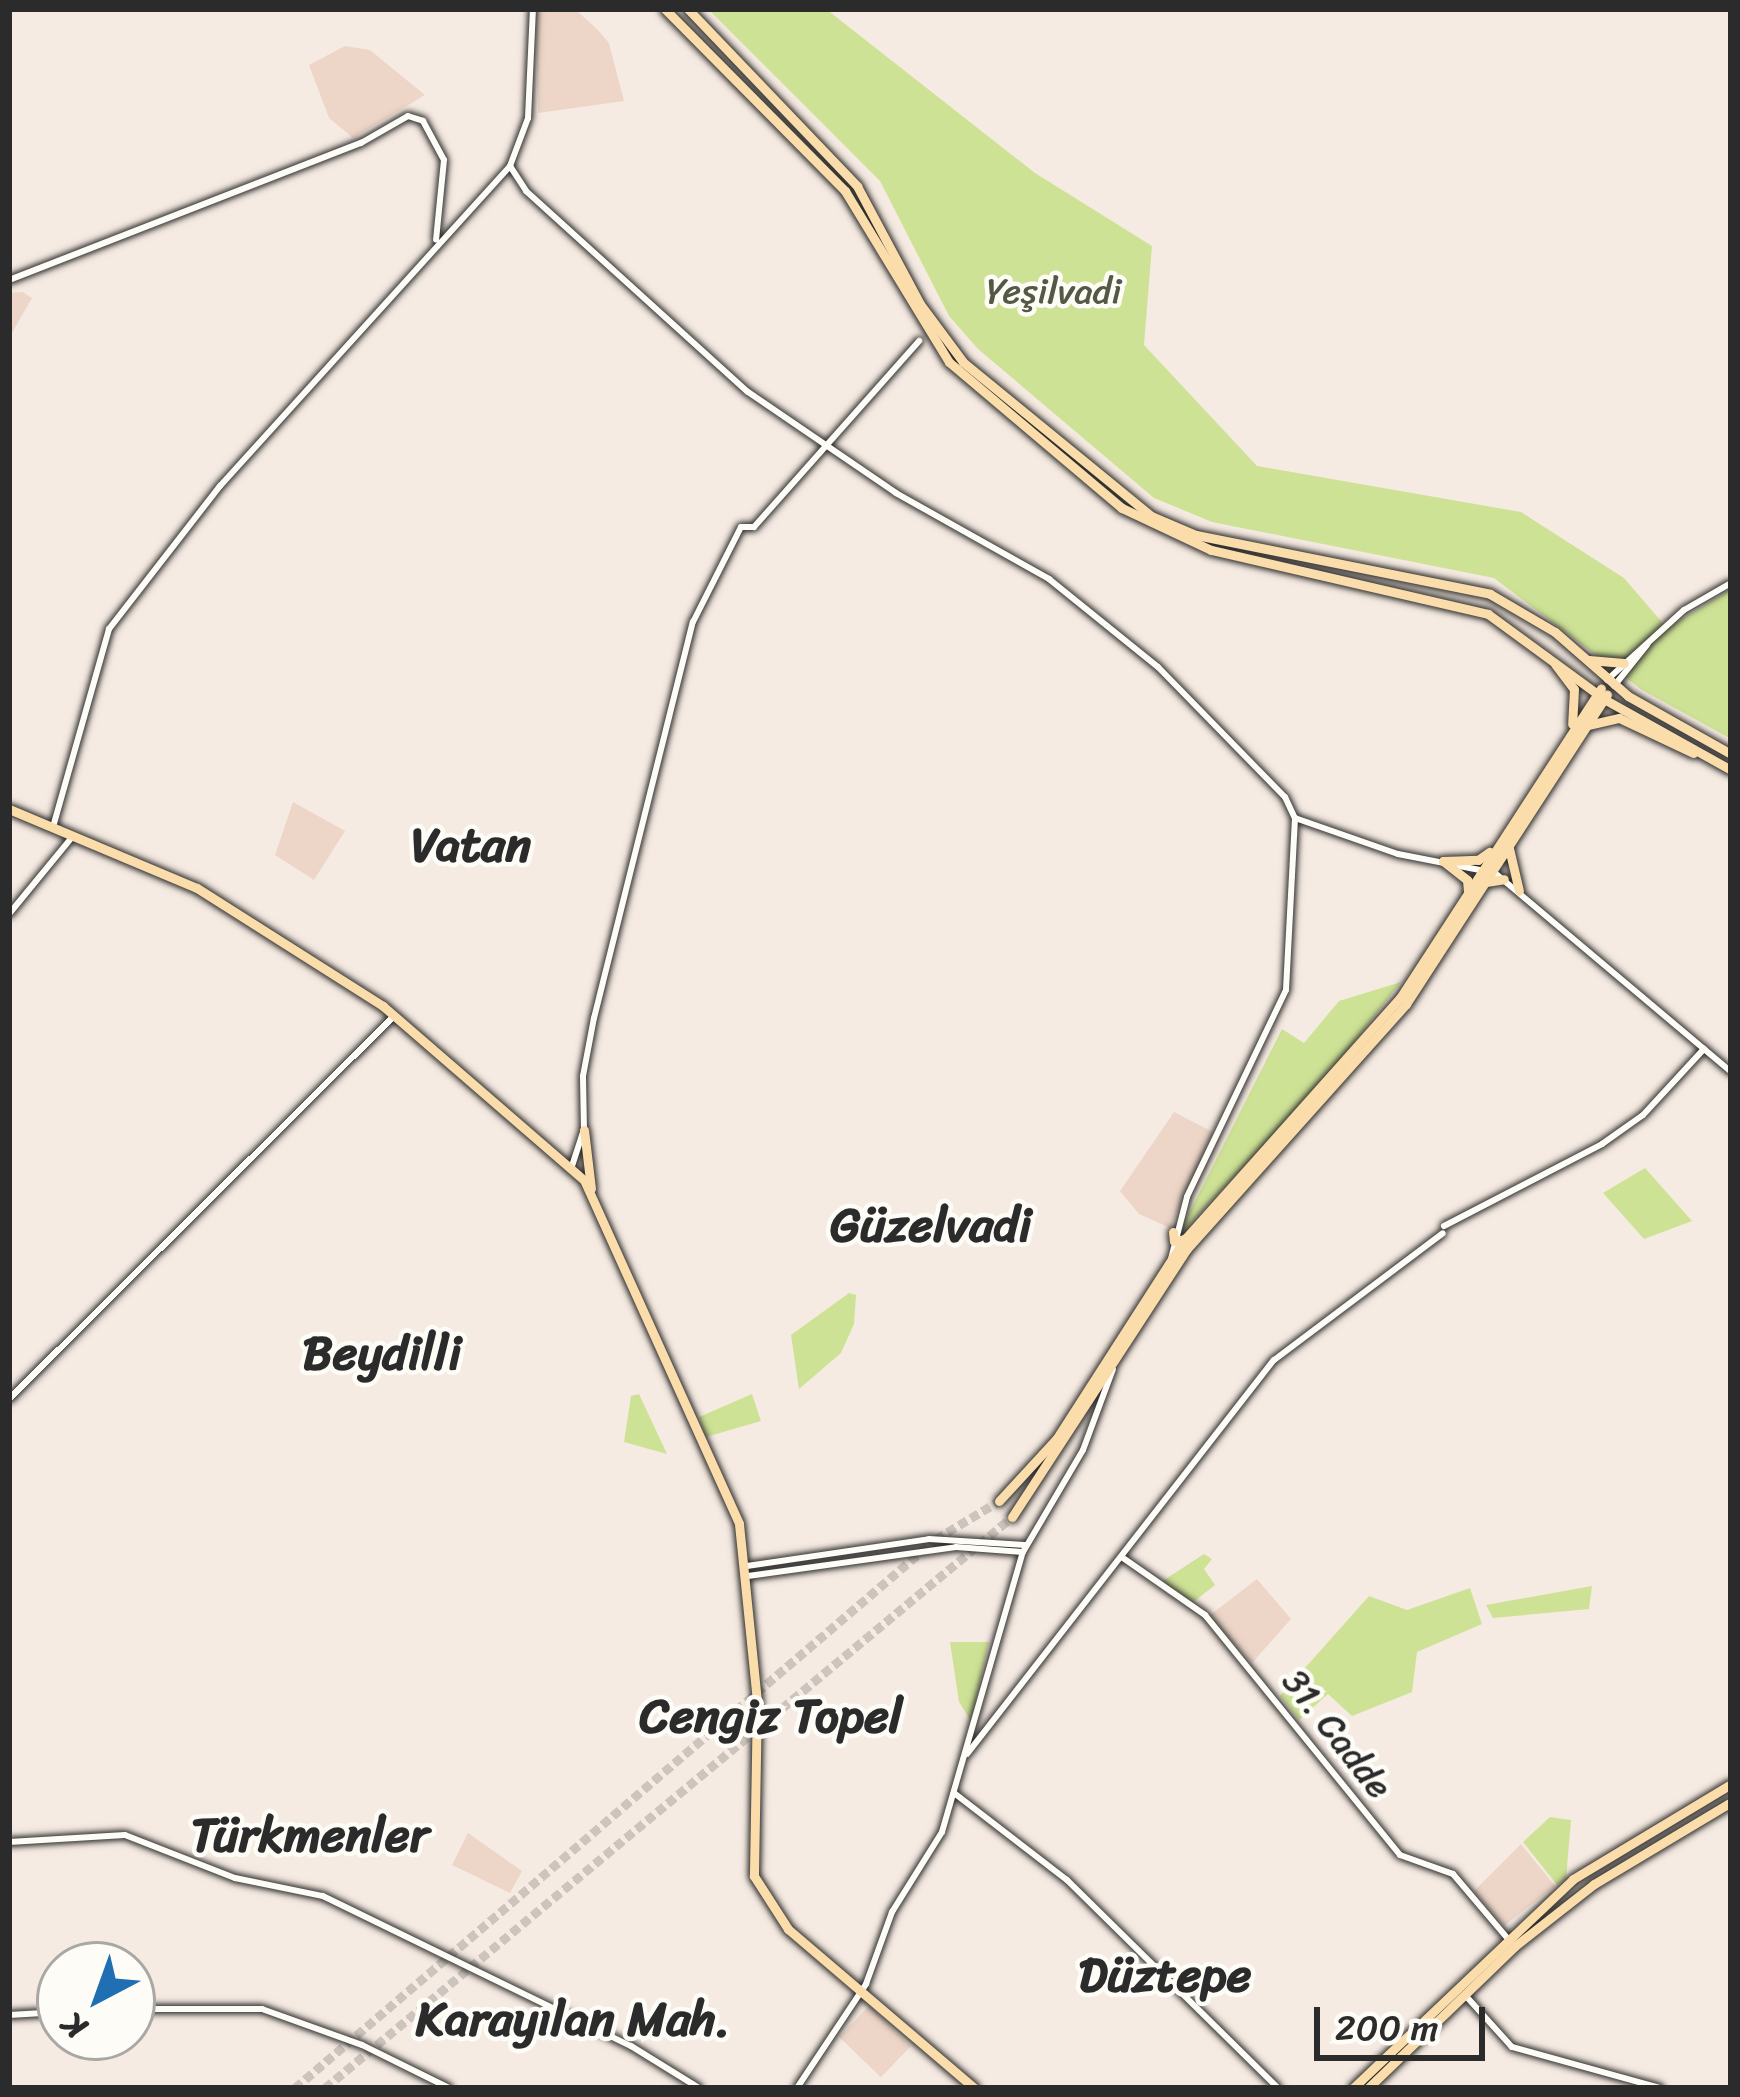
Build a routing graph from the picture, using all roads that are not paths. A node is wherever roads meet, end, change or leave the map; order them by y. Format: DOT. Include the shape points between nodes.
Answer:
graph roads {
  1 [pos="533,9"];
  2 [pos="665,9"];
  3 [pos="688,9"];
  4 [pos="510,166"];
  5 [pos="436,240"];
  6 [pos="9,280"];
  7 [pos="919,340"];
  8 [pos="824,444"];
  9 [pos="1731,583"];
  10 [pos="1652,637"];
  11 [pos="1540,646"];
  12 [pos="1584,658"];
  13 [pos="1624,663"];
  14 [pos="1610,683"];
  15 [pos="1601,696"];
  16 [pos="1577,729"];
  17 [pos="1731,754"];
  18 [pos="1705,755"];
  19 [pos="1731,770"];
  20 [pos="9,809"];
  21 [pos="1295,818"];
  22 [pos="53,827"];
  23 [pos="73,836"];
  24 [pos="1510,837"];
  25 [pos="1496,847"];
  26 [pos="1443,861"];
  27 [pos="1486,870"];
  28 [pos="1504,880"];
  29 [pos="1481,885"];
  30 [pos="1519,891"];
  31 [pos="1468,894"];
  32 [pos="9,914"];
  33 [pos="395,1015"];
  34 [pos="1704,1048"];
  35 [pos="1731,1072"];
  36 [pos="584,1130"];
  37 [pos="572,1166"];
  38 [pos="592,1194"];
  39 [pos="1173,1232"];
  40 [pos="1185,1239"];
  41 [pos="1171,1259"];
  42 [pos="1117,1358"];
  43 [pos="9,1399"];
  44 [pos="999,1501"];
  45 [pos="1012,1517"];
  46 [pos="1024,1549"];
  47 [pos="1123,1558"];
  48 [pos="747,1571"];
  49 [pos="966,1757"];
  50 [pos="1731,1784"];
  51 [pos="952,1792"];
  52 [pos="1731,1802"];
  53 [pos="9,1842"];
  54 [pos="1512,1943"];
  55 [pos="862,1991"];
  56 [pos="1465,1995"];
  57 [pos="156,2009"];
  58 [pos="448,2088"];
  59 [pos="699,2088"];
  60 [pos="797,2088"];
  61 [pos="974,2088"];
  62 [pos="1278,2088"];
  63 [pos="1353,2088"];
  64 [pos="1368,2088"];
  65 [pos="1660,2088"];
  1 -- 4 [label="street" via="528,118"];
  2 -- 11 [label="main road" via="845,191 949,362 1122,508 1211,550 1452,600"];
  3 -- 12 [label="main road" via="857,186 920,304 963,362 1150,516 1196,535 1490,593 1524,609"];
  4 -- 5 [label="street"];
  4 -- 8 [label="street" via="688,340"];
  5 -- 6 [label="street" via="444,160 423,121 408,116 361,143"];
  5 -- 22 [label="street" via="379,316 208,500 109,629"];
  7 -- 8 [label="street"];
  8 -- 21 [label="street" via="1049,579 1158,667 1263,770"];
  8 -- 36 [label="street" via="754,526 736,535 691,627 594,1018"];
  9 -- 10 [label="street"];
  10 -- 13 [label="street"];
  10 -- 14 [label="street"];
  11 -- 15 [label="main road"];
  11 -- 16 [label="main road" via="1574,689"];
  12 -- 13 [label="main road"];
  12 -- 14 [label="main road"];
  13 -- 14 [label="street"];
  14 -- 15 [label="main road"];
  14 -- 17 [label="main road"];
  15 -- 16 [label="main road"];
  15 -- 18 [label="main road"];
  16 -- 18 [label="main road" via="1619,718"];
  16 -- 24 [label="main road"];
  16 -- 25 [label="main road"];
  18 -- 19 [label="main road"];
  20 -- 22 [label="main road"];
  21 -- 26 [label="street"];
  21 -- 39 [label="street" via="1286,990"];
  22 -- 23 [label="main road"];
  23 -- 32 [label="street"];
  23 -- 33 [label="main road" via="197,888"];
  24 -- 27 [label="main road"];
  24 -- 30 [label="main road"];
  25 -- 26 [label="main road" via="1478,860"];
  25 -- 27 [label="main road"];
  26 -- 27 [label="street"];
  26 -- 31 [label="main road" via="1467,880"];
  27 -- 28 [label="street"];
  27 -- 29 [label="main road"];
  27 -- 31 [label="main road"];
  28 -- 29 [label="main road"];
  28 -- 30 [label="street"];
  29 -- 42 [label="main road" via="1406,1004 1186,1250"];
  30 -- 34 [label="street"];
  31 -- 40 [label="main road" via="1362,1047"];
  33 -- 37 [label="main road"];
  33 -- 43 [label="street"];
  34 -- 35 [label="street"];
  34 -- 47 [label="street" via="1643,1115 1444,1230 1274,1360"];
  36 -- 37 [label="street"];
  36 -- 38 [label="main road"];
  37 -- 38 [label="main road"];
  38 -- 48 [label="main road" via="652,1340 714,1458"];
  39 -- 40 [label="main road" via="1174,1241"];
  39 -- 41 [label="street"];
  40 -- 41 [label="main road"];
  41 -- 44 [label="main road" via="1057,1438"];
  42 -- 45 [label="main road"];
  42 -- 46 [label="street" via="1084,1450"];
  46 -- 48 [label="street" via="956,1547"];
  46 -- 49 [label="street"];
  47 -- 49 [label="street"];
  47 -- 54 [label="street, 31. Cadde" via="1205,1615 1400,1856 1453,1874"];
  48 -- 55 [label="main road" via="757,1704 754,1876 788,1929"];
  49 -- 51 [label="street"];
  50 -- 54 [label="main road" via="1573,1879"];
  51 -- 55 [label="street" via="935,1846 892,1912"];
  51 -- 62 [label="street" via="1067,1880"];
  52 -- 54 [label="main road"];
  53 -- 59 [label="street" via="125,1834 236,1878 323,1896 631,2046"];
  54 -- 56 [label="main road"];
  54 -- 63 [label="main road"];
  55 -- 60 [label="street"];
  55 -- 61 [label="main road"];
  56 -- 64 [label="main road"];
  56 -- 65 [label="street" via="1513,2047"];
  57 -- 58 [label="street" via="262,2009 344,2037"];
}
